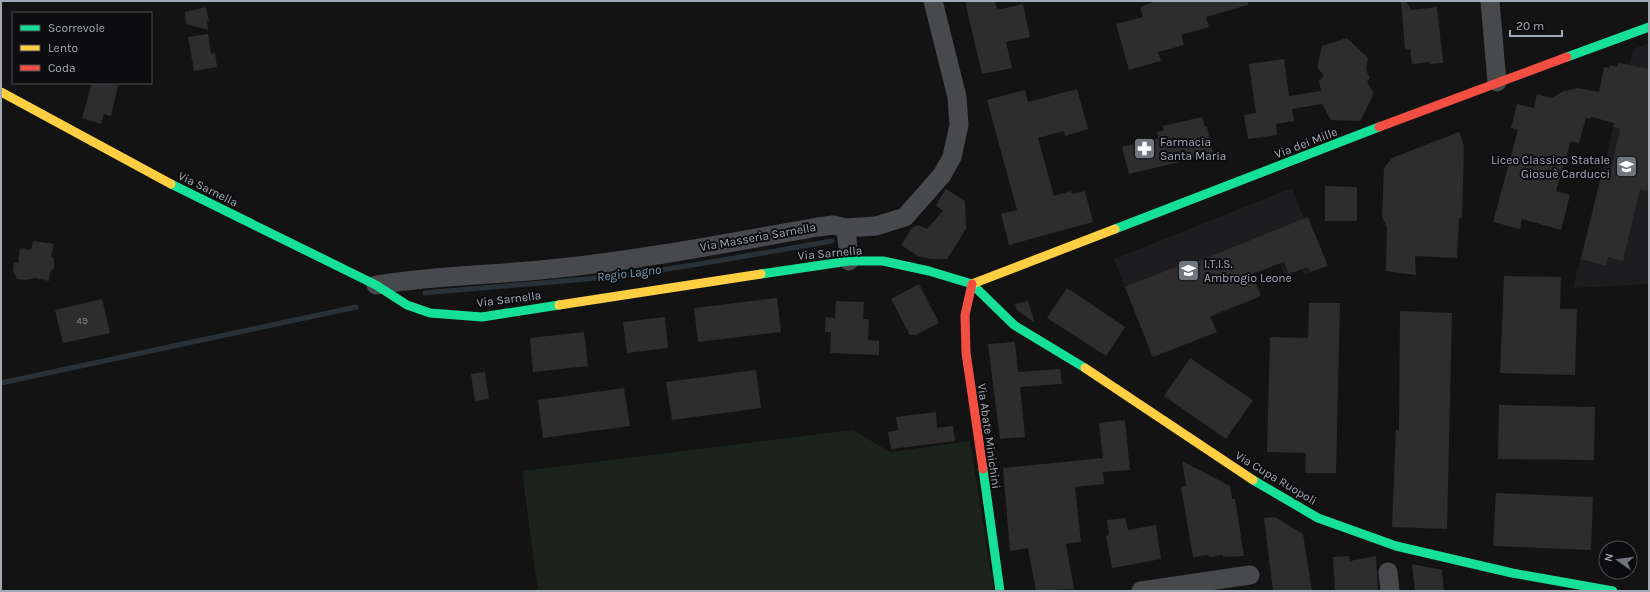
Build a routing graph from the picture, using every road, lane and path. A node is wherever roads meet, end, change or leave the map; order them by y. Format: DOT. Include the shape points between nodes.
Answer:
graph roads {
  1 [pos="933,1"];
  2 [pos="1490,1"];
  3 [pos="1649,27"];
  4 [pos="1497,82"];
  5 [pos="1,92"];
  6 [pos="846,228"];
  7 [pos="849,261"];
  8 [pos="972,284"];
  9 [pos="376,285"];
  10 [pos="1388,572"];
  11 [pos="1250,575"];
  12 [pos="1000,591"];
  13 [pos="1141,591"];
  14 [pos="1390,591"];
  15 [pos="1613,591"];
  1 -- 6 [label="street, Via Masseria Sarnella" via="957,97 959,125 952,157 942,175 905,217 876,226"];
  2 -- 4 [label="street"];
  3 -- 4 [label="street, Via dei Mille"];
  4 -- 8 [label="street, Via dei Mille"];
  5 -- 9 [label="street, Via Sarnella" via="173,185"];
  6 -- 7 [label="street"];
  6 -- 9 [label="street, Via Masseria Sarnella" via="833,225 818,227 646,257 559,268 428,278"];
  7 -- 8 [label="street, Via Sarnella" via="883,261"];
  7 -- 9 [label="street, Via Sarnella" via="482,317 430,313 407,305"];
  8 -- 12 [label="street, Via Abate Minichini" via="965,315 966,353"];
  8 -- 15 [label="street, Via Cupa Ruopoli" via="1014,325 1088,370 1246,476 1318,518 1396,546 1512,573"];
  10 -- 14 [label="street"];
  11 -- 13 [label="street"];
}
